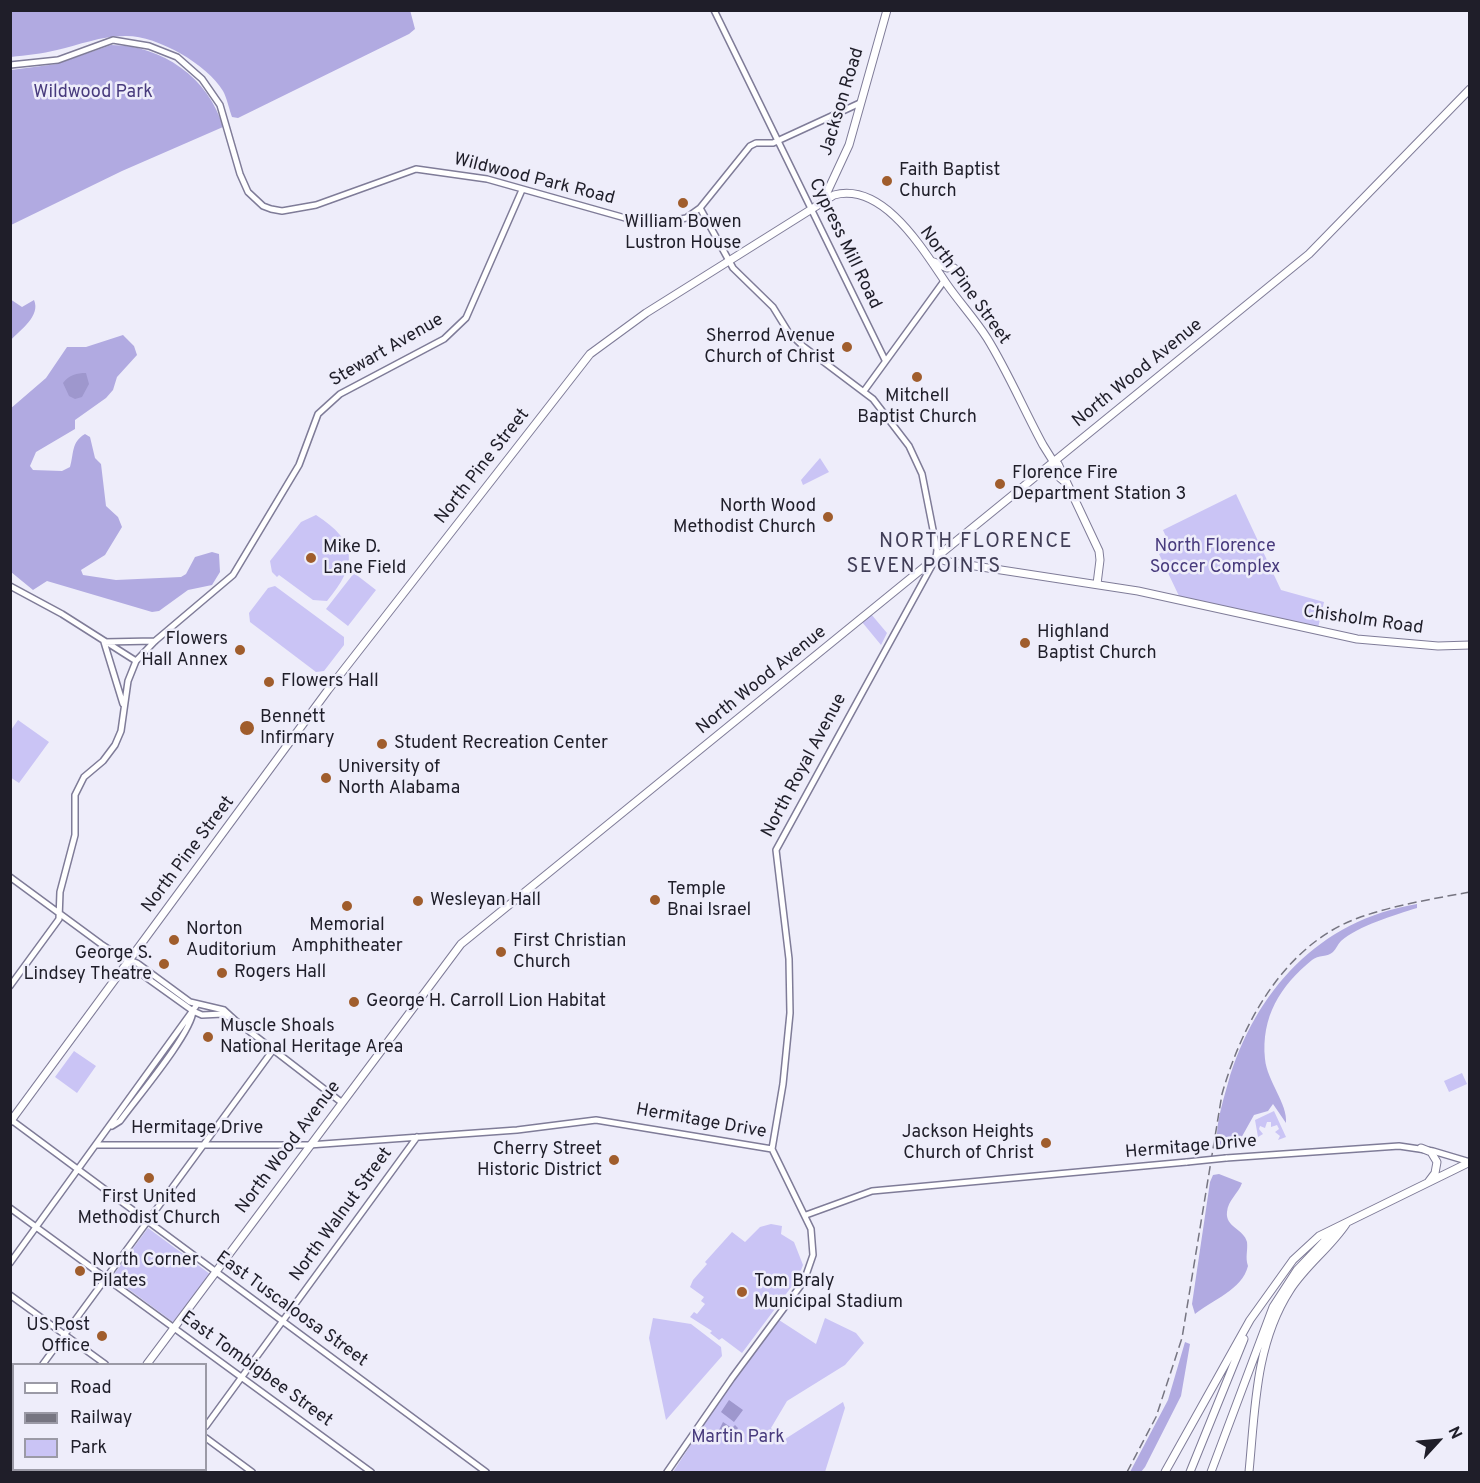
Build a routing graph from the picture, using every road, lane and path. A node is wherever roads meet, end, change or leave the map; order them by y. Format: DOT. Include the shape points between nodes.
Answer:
graph roads {
  1 [pos="714,10"];
  2 [pos="887,10"];
  3 [pos="10,65"];
  4 [pos="1470,89"];
  5 [pos="860,103"];
  6 [pos="778,141"];
  7 [pos="522,190"];
  8 [pos="823,201"];
  9 [pos="700,208"];
  10 [pos="811,209"];
  11 [pos="728,261"];
  12 [pos="933,261"];
  13 [pos="954,268"];
  14 [pos="944,281"];
  15 [pos="885,360"];
  16 [pos="864,391"];
  17 [pos="1053,461"];
  18 [pos="936,558"];
  19 [pos="913,575"];
  20 [pos="922,583"];
  21 [pos="1096,584"];
  22 [pos="10,586"];
  23 [pos="155,641"];
  24 [pos="104,642"];
  25 [pos="1470,645"];
  26 [pos="136,662"];
  27 [pos="124,707"];
  28 [pos="10,877"];
  29 [pos="60,914"];
  30 [pos="129,961"];
  31 [pos="10,986"];
  32 [pos="194,1008"];
  33 [pos="209,1015"];
  34 [pos="236,1021"];
  35 [pos="190,1023"];
  36 [pos="171,1038"];
  37 [pos="177,1042"];
  38 [pos="273,1050"];
  39 [pos="341,1102"];
  40 [pos="11,1120"];
  41 [pos="111,1127"];
  42 [pos="417,1137"];
  43 [pos="204,1144"];
  44 [pos="97,1145"];
  45 [pos="309,1145"];
  46 [pos="1421,1148"];
  47 [pos="772,1149"];
  48 [pos="1469,1162"];
  49 [pos="78,1171"];
  50 [pos="1427,1183"];
  51 [pos="10,1208"];
  52 [pos="806,1215"];
  53 [pos="146,1221"];
  54 [pos="1348,1221"];
  55 [pos="37,1227"];
  56 [pos="1333,1232"];
  57 [pos="10,1263"];
  58 [pos="215,1273"];
  59 [pos="105,1277"];
  60 [pos="1267,1294"];
  61 [pos="10,1295"];
  62 [pos="282,1323"];
  63 [pos="174,1328"];
  64 [pos="64,1335"];
  65 [pos="44,1363"];
  66 [pos="102,1363"];
  67 [pos="148,1363"];
  68 [pos="242,1377"];
  69 [pos="207,1425"];
  70 [pos="207,1439"];
  71 [pos="1165,1472"];
  72 [pos="252,1473"];
  73 [pos="371,1473"];
  74 [pos="486,1473"];
  75 [pos="667,1473"];
  76 [pos="1190,1473"];
  77 [pos="1211,1473"];
  78 [pos="1249,1473"];
  1 -- 6 [label="street, Cypress Mill Road"];
  2 -- 5 [label="main road, Jackson Road"];
  3 -- 7 [label="street, Wildwood Park Road" via="58,60 113,40 149,46 177,57 202,79 220,105 248,192 262,206 272,209 324,203 416,169 473,176"];
  4 -- 17 [label="main road, North Wood Avenue" via="1309,254"];
  5 -- 6 [label="street, Wildwood Park Road"];
  5 -- 8 [label="main road, Jackson Road" via="849,145"];
  6 -- 9 [label="street, Wildwood Park Road" via="750,146"];
  6 -- 10 [label="street, Cypress Mill Road"];
  7 -- 9 [label="street, Wildwood Park Road" via="650,225 686,218"];
  7 -- 23 [label="street, Stewart Avenue" via="461,324 444,339 340,394 318,414 299,465 233,574"];
  8 -- 10 [label="main road, North Pine Street"];
  8 -- 12 [label="main road, North Pine Street" via="844,192 876,201"];
  9 -- 11 [label="street"];
  10 -- 11 [label="main road, North Pine Street"];
  10 -- 15 [label="street, Cypress Mill Road"];
  11 -- 16 [label="street" via="773,307 796,341"];
  11 -- 30 [label="main road, North Pine Street" via="590,354 372,631"];
  12 -- 13 [label="main road"];
  12 -- 14 [label="main road, North Pine Street"];
  14 -- 15 [label="street"];
  14 -- 17 [label="main road, North Pine Street" via="989,341"];
  15 -- 16 [label="street"];
  16 -- 18 [label="street" via="889,418 916,460 927,495"];
  17 -- 18 [label="main road, North Wood Avenue"];
  17 -- 21 [label="main road, North Pine Street" via="1100,555"];
  18 -- 19 [label="main road, North Wood Avenue"];
  18 -- 20 [label="street, North Royal Avenue"];
  18 -- 21 [label="main road, Chisholm Road"];
  19 -- 20 [label="street"];
  19 -- 39 [label="main road, North Wood Avenue" via="461,944"];
  20 -- 47 [label="street, North Royal Avenue" via="776,850 789,959 790,1013"];
  21 -- 25 [label="main road, Chisholm Road" via="1357,639"];
  22 -- 24 [label="street"];
  23 -- 24 [label="street"];
  23 -- 26 [label="street, Stewart Avenue"];
  24 -- 26 [label="street"];
  24 -- 27 [label="street"];
  26 -- 27 [label="street"];
  27 -- 29 [label="street" via="116,745 84,777 75,795 75,835 60,892"];
  28 -- 29 [label="street"];
  29 -- 30 [label="street"];
  29 -- 31 [label="street"];
  30 -- 32 [label="street" via="133,968"];
  30 -- 40 [label="main road, North Pine Street"];
  32 -- 33 [label="street"];
  32 -- 34 [label="street" via="224,1010"];
  32 -- 35 [label="street"];
  32 -- 36 [label="street"];
  33 -- 34 [label="street" via="223,1014"];
  33 -- 35 [label="street"];
  34 -- 38 [label="street"];
  35 -- 37 [label="street"];
  36 -- 37 [label="street"];
  36 -- 41 [label="street" via="114,1116"];
  37 -- 41 [label="street" via="120,1121"];
  38 -- 39 [label="street"];
  38 -- 43 [label="street"];
  39 -- 45 [label="main road, North Wood Avenue"];
  40 -- 49 [label="street, East Tuscaloosa Street"];
  41 -- 44 [label="street"];
  42 -- 45 [label="street, Hermitage Drive"];
  42 -- 47 [label="street, Hermitage Drive" via="596,1120"];
  42 -- 62 [label="street, North Walnut Street"];
  43 -- 44 [label="street, Hermitage Drive"];
  43 -- 45 [label="street, Hermitage Drive"];
  43 -- 53 [label="street"];
  44 -- 49 [label="street"];
  45 -- 58 [label="main road, North Wood Avenue"];
  46 -- 48 [label="street, Hermitage Drive"];
  46 -- 50 [label="main road" via="1431,1152 1437,1162"];
  46 -- 52 [label="street, Hermitage Drive, bridge" via="1370,1147 1226,1158 872,1191"];
  47 -- 52 [label="street, Hermitage Drive"];
  48 -- 50 [label="main road"];
  49 -- 53 [label="street, East Tuscaloosa Street"];
  49 -- 55 [label="street"];
  50 -- 54 [label="main road"];
  51 -- 55 [label="street, East Tombigbee Street"];
  52 -- 75 [label="street" via="814,1243 804,1281"];
  53 -- 58 [label="street, East Tuscaloosa Street"];
  53 -- 59 [label="street"];
  54 -- 56 [label="main road"];
  54 -- 78 [label="main road" via="1298,1278 1270,1329 1259,1374"];
  55 -- 57 [label="street"];
  55 -- 59 [label="street, East Tombigbee Street"];
  56 -- 60 [label="main road" via="1319,1236 1307,1246"];
  56 -- 77 [label="main road" via="1297,1270 1273,1307"];
  58 -- 62 [label="street, East Tuscaloosa Street"];
  58 -- 63 [label="main road, North Wood Avenue"];
  59 -- 63 [label="street, East Tombigbee Street"];
  59 -- 64 [label="street"];
  60 -- 71 [label="main road"];
  60 -- 76 [label="main road" via="1244,1339"];
  61 -- 64 [label="street"];
  62 -- 68 [label="street, North Walnut Street"];
  62 -- 74 [label="street, East Tuscaloosa Street"];
  63 -- 67 [label="main road, North Wood Avenue"];
  63 -- 68 [label="street, East Tombigbee Street"];
  64 -- 65 [label="street"];
  64 -- 66 [label="street"];
  68 -- 69 [label="street, North Walnut Street"];
  68 -- 73 [label="street, East Tombigbee Street"];
  70 -- 72 [label="street"];
}
